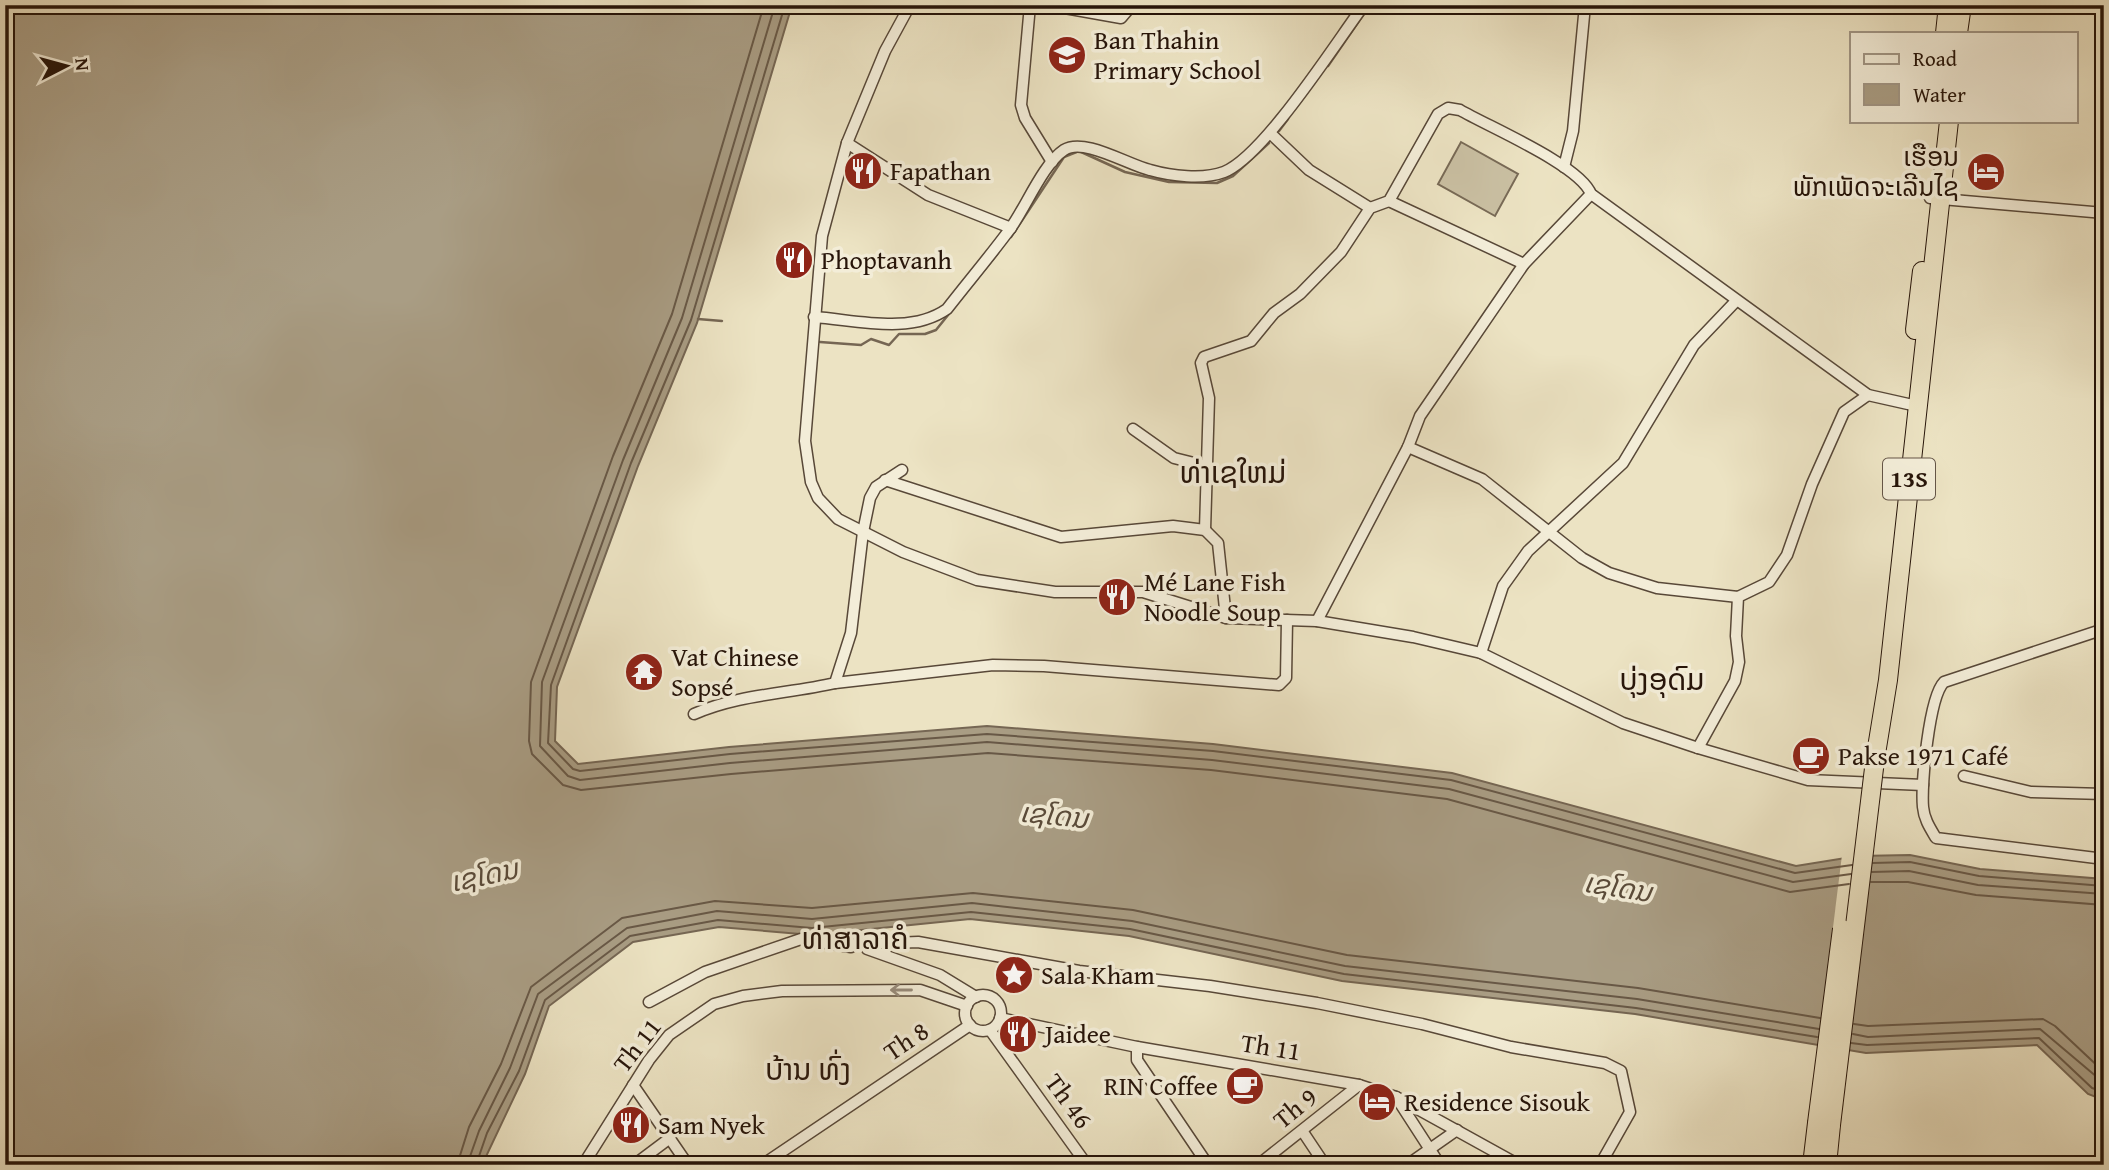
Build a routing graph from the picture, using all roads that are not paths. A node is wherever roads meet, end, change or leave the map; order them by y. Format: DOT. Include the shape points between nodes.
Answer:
graph roads {
  1 [pos="910,5"];
  2 [pos="1030,5"];
  3 [pos="1048,5"];
  4 [pos="1132,5"];
  5 [pos="1364,5"];
  6 [pos="1585,5"];
  7 [pos="1948,5"];
  8 [pos="1962,5"];
  9 [pos="1945,32"];
  10 [pos="1958,32"];
  11 [pos="1937,122"];
  12 [pos="1949,122"];
  13 [pos="1270,133"];
  14 [pos="847,143"];
  15 [pos="1052,162"];
  16 [pos="1564,167"];
  17 [pos="1591,194"];
  18 [pos="1936,198"];
  19 [pos="1389,201"];
  20 [pos="1370,208"];
  21 [pos="2104,213"];
  22 [pos="1011,228"];
  23 [pos="1524,264"];
  24 [pos="1736,300"];
  25 [pos="814,317"];
  26 [pos="1868,395"];
  27 [pos="1911,405"];
  28 [pos="1133,429"];
  29 [pos="1408,447"];
  30 [pos="1206,466"];
  31 [pos="902,470"];
  32 [pos="885,480"];
  33 [pos="1205,530"];
  34 [pos="863,532"];
  35 [pos="1549,533"];
  36 [pos="1738,597"];
  37 [pos="1226,618"];
  38 [pos="1287,620"];
  39 [pos="1317,621"];
  40 [pos="2104,629"];
  41 [pos="1481,653"];
  42 [pos="835,683"];
  43 [pos="694,714"];
  44 [pos="1698,748"];
  45 [pos="1964,776"];
  46 [pos="1923,785"];
  47 [pos="2104,794"];
  48 [pos="2104,859"];
  49 [pos="844,945"];
  50 [pos="976,997"];
  51 [pos="649,1002"];
  52 [pos="967,1006"];
  53 [pos="1000,1018"];
  54 [pos="970,1026"];
  55 [pos="990,1030"];
  56 [pos="1137,1046"];
  57 [pos="633,1085"];
  58 [pos="1359,1085"];
  59 [pos="1396,1097"];
  60 [pos="1824,1124"];
  61 [pos="1457,1130"];
  62 [pos="1303,1132"];
  63 [pos="670,1138"];
  64 [pos="1428,1150"];
  65 [pos="583,1165"];
  66 [pos="634,1165"];
  67 [pos="688,1165"];
  68 [pos="762,1165"];
  69 [pos="1087,1165"];
  70 [pos="1208,1165"];
  71 [pos="1258,1165"];
  72 [pos="1325,1165"];
  73 [pos="1407,1165"];
  74 [pos="1440,1165"];
  75 [pos="1519,1165"];
  76 [pos="1600,1165"];
  77 [pos="1812,1165"];
  78 [pos="1827,1165"];
  1 -- 14 [label="street" via="885,51"];
  2 -- 15 [label="street" via="1021,105"];
  3 -- 4 [label="street" via="1121,18"];
  5 -- 13 [label="street"];
  6 -- 16 [label="street" via="1573,131"];
  7 -- 9 [label="highway"];
  8 -- 10 [label="highway"];
  11 -- 18 [label="highway, 13S"];
  12 -- 18 [label="highway, 13S"];
  13 -- 15 [label="street" via="1233,166 1205,175 1151,171 1084,146 1073,146"];
  13 -- 20 [label="street" via="1309,170"];
  14 -- 22 [label="street" via="928,195"];
  14 -- 25 [label="street" via="822,236"];
  15 -- 22 [label="street"];
  16 -- 17 [label="street"];
  16 -- 19 [label="street" via="1460,110 1448,108 1438,114"];
  17 -- 23 [label="street"];
  17 -- 24 [label="street"];
  18 -- 21 [label="street"];
  18 -- 27 [label="highway, 13S"];
  19 -- 20 [label="street"];
  19 -- 23 [label="street"];
  20 -- 30 [label="street" via="1340,252 1300,294 1274,313 1251,341 1203,357 1209,398"];
  22 -- 25 [label="street" via="947,309 934,318 908,324"];
  23 -- 29 [label="street" via="1420,416"];
  24 -- 26 [label="street"];
  24 -- 35 [label="street" via="1693,345 1623,463"];
  25 -- 34 [label="street" via="807,466 818,498 838,519"];
  26 -- 27 [label="street"];
  26 -- 36 [label="street" via="1844,412 1787,555 1769,582"];
  27 -- 60 [label="highway, 13S, bridge"];
  28 -- 30 [label="street" via="1174,458"];
  29 -- 35 [label="street" via="1482,479"];
  29 -- 39 [label="street"];
  30 -- 33 [label="street"];
  31 -- 32 [label="street"];
  32 -- 33 [label="street" via="1061,537 1173,526"];
  32 -- 34 [label="street" via="870,498"];
  33 -- 37 [label="street" via="1218,543"];
  34 -- 37 [label="street" via="977,580 1055,593 1143,592"];
  34 -- 42 [label="street" via="851,633"];
  35 -- 36 [label="street" via="1582,558 1632,583"];
  35 -- 41 [label="street" via="1528,551 1503,586"];
  36 -- 44 [label="street" via="1735,681"];
  37 -- 38 [label="street"];
  38 -- 39 [label="street"];
  38 -- 42 [label="street" via="1286,678 1279,685 993,665"];
  39 -- 41 [label="street"];
  40 -- 46 [label="street" via="1944,682 1935,698"];
  41 -- 44 [label="street" via="1623,723"];
  42 -- 43 [label="street" via="723,701"];
  44 -- 46 [label="street" via="1808,780"];
  45 -- 47 [label="street" via="2031,792"];
  46 -- 48 [label="street" via="1927,825 1936,838"];
  49 -- 50 [label="street" via="878,951"];
  49 -- 51 [label="street" via="801,939 705,972"];
  49 -- 76 [label="street" via="918,942 1079,971 1210,986 1317,1003 1511,1048 1605,1063 1620,1071 1630,1112"];
  50 -- 52 [label="street"];
  50 -- 53 [label="street" via="994,999"];
  52 -- 54 [label="street"];
  52 -- 57 [label="street, Th 11, one-way" via="920,990 782,991 743,996 714,1004 669,1035"];
  53 -- 55 [label="street"];
  53 -- 56 [label="street, Th 11"];
  54 -- 55 [label="street"];
  54 -- 68 [label="street, Th 8"];
  55 -- 69 [label="street, Th 46"];
  56 -- 58 [label="street, Th 11"];
  56 -- 70 [label="street" via="1137,1060"];
  57 -- 63 [label="street"];
  57 -- 65 [label="street, Th 11"];
  58 -- 59 [label="street, Th 11"];
  58 -- 62 [label="street, Th 9"];
  59 -- 61 [label="street, Th 11"];
  59 -- 64 [label="street"];
  60 -- 77 [label="highway, 13S"];
  60 -- 78 [label="highway, 13S"];
  61 -- 64 [label="street"];
  61 -- 75 [label="street, Th 11"];
  62 -- 71 [label="street, Th 9"];
  62 -- 72 [label="street"];
  63 -- 66 [label="street"];
  63 -- 67 [label="street"];
  64 -- 73 [label="street"];
  64 -- 74 [label="street"];
}
